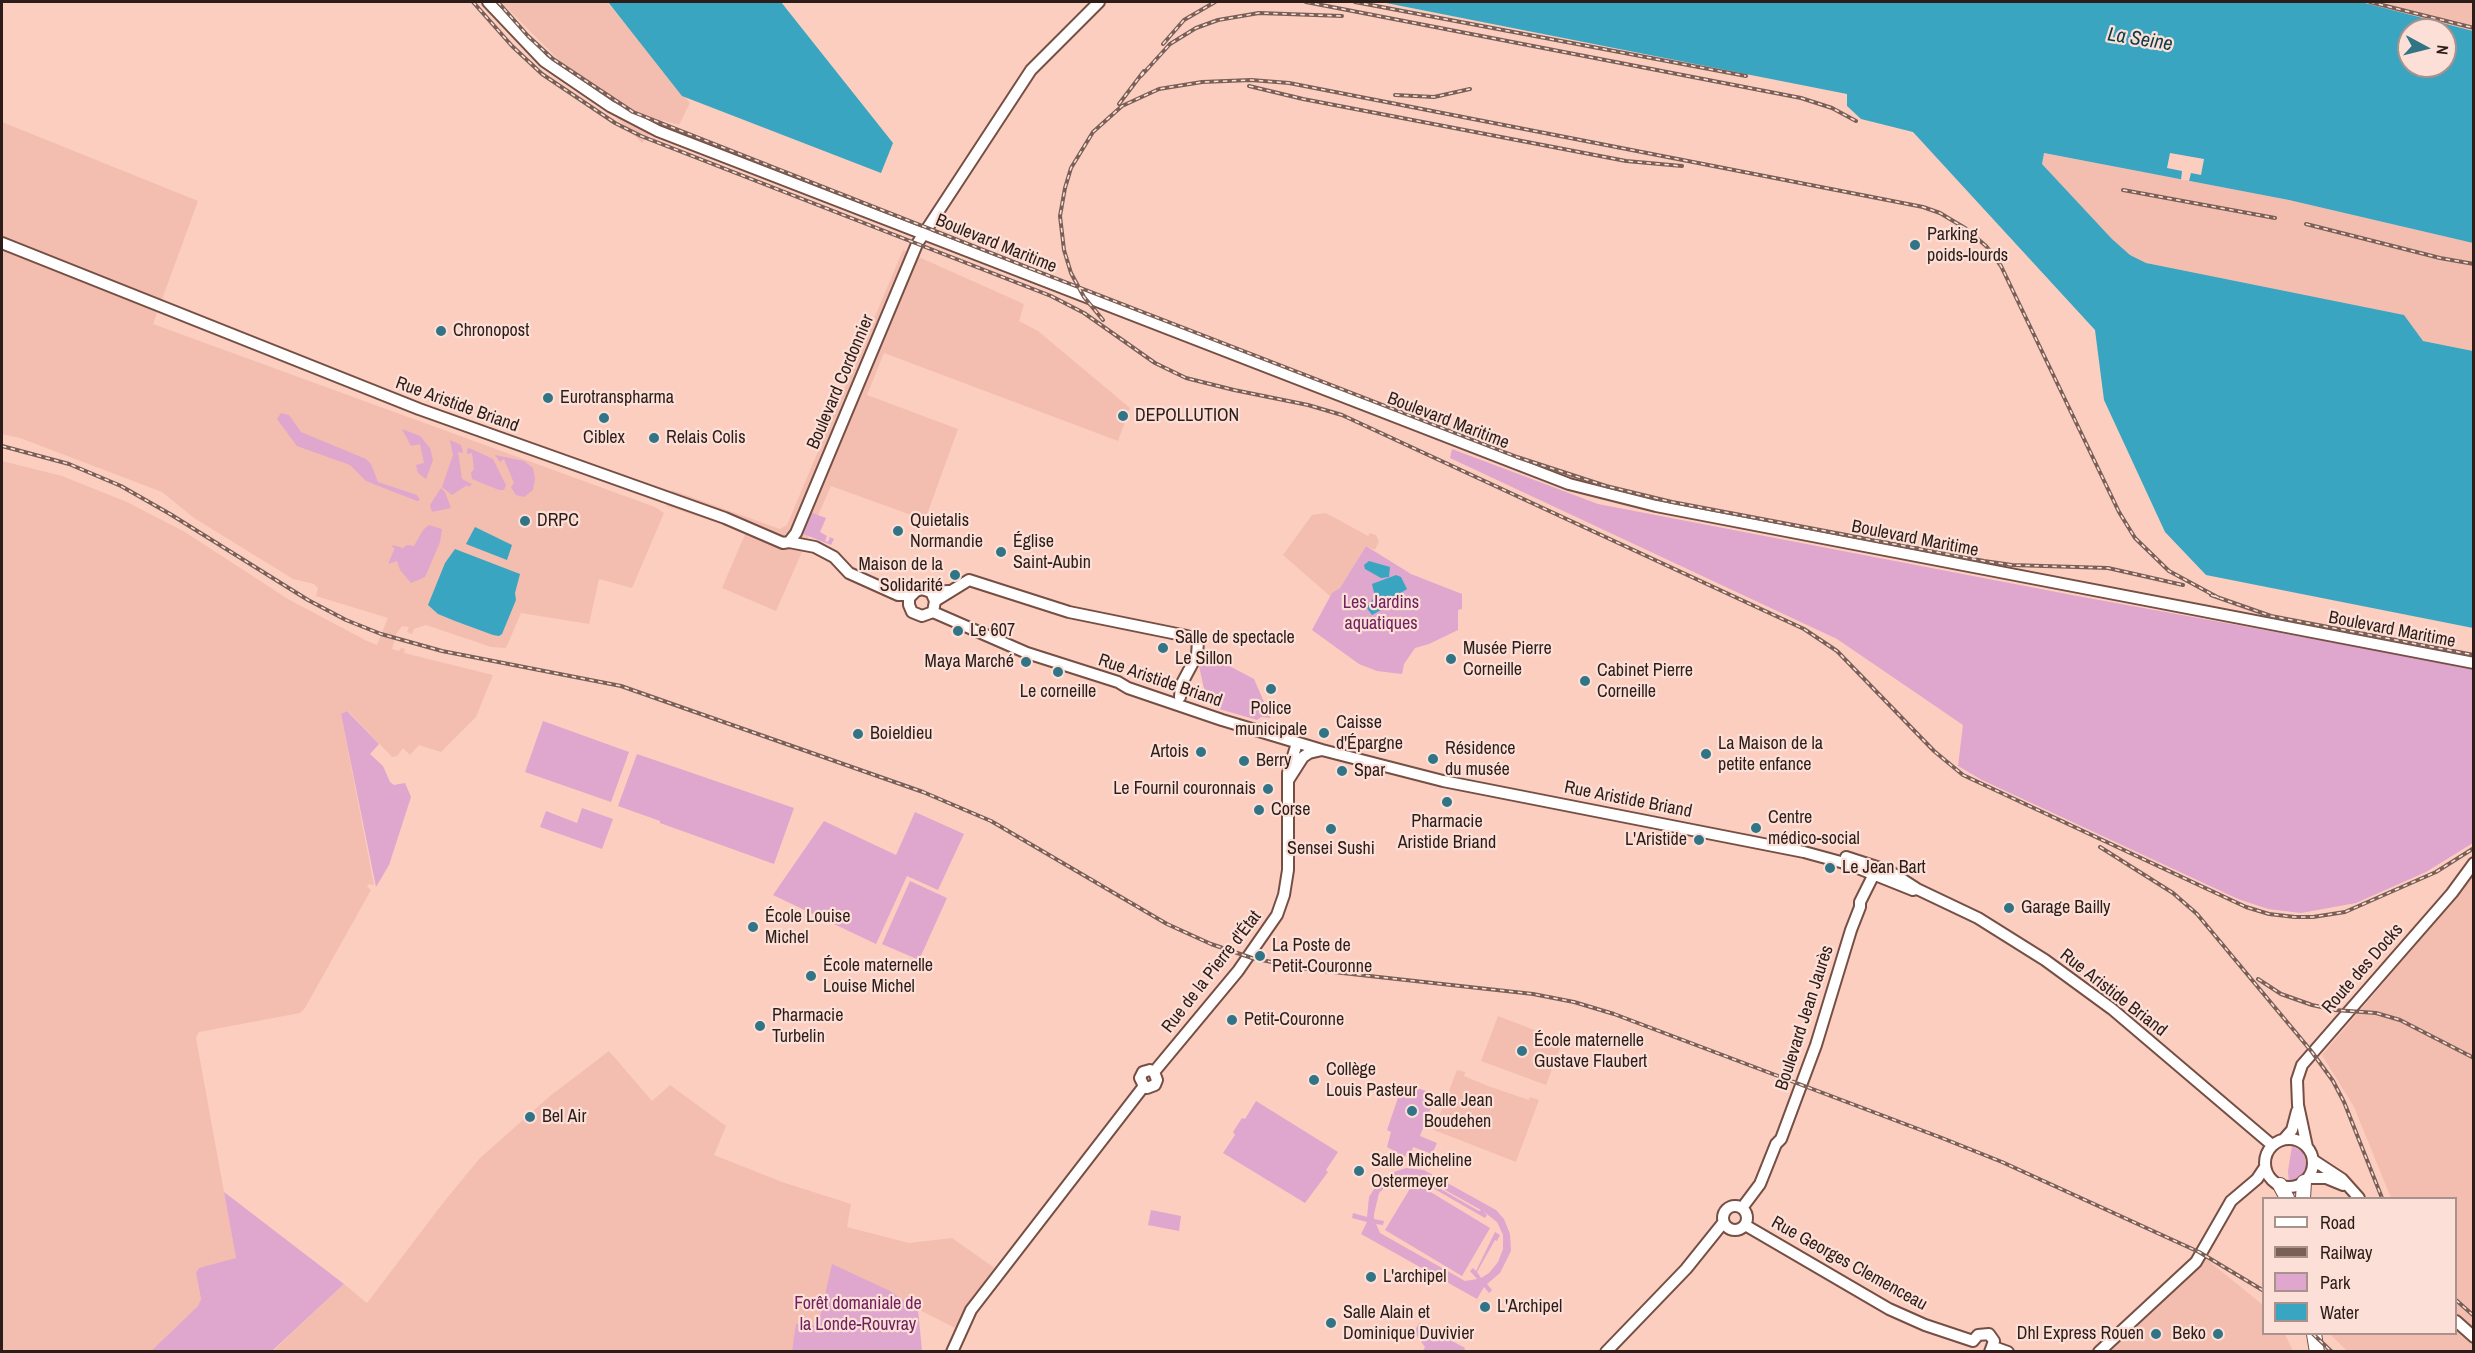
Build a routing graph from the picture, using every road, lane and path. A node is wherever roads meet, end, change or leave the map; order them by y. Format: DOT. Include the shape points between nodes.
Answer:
graph roads {
  1 [pos="488,2"];
  2 [pos="1099,2"];
  3 [pos="924,234"];
  4 [pos="2,243"];
  5 [pos="789,542"];
  6 [pos="910,600"];
  7 [pos="933,602"];
  8 [pos="2474,663"];
  9 [pos="1180,697"];
  10 [pos="1161,699"];
  11 [pos="1190,708"];
  12 [pos="1300,744"];
  13 [pos="1322,750"];
  14 [pos="1290,779"];
  15 [pos="1804,852"];
  16 [pos="2474,863"];
  17 [pos="1868,864"];
  18 [pos="1857,868"];
  19 [pos="1874,874"];
  20 [pos="1888,876"];
  21 [pos="1870,887"];
  22 [pos="2298,1105"];
  23 [pos="2284,1139"];
  24 [pos="2272,1145"];
  25 [pos="2307,1147"];
  26 [pos="2313,1160"];
  27 [pos="2265,1167"];
  28 [pos="2306,1180"];
  29 [pos="2277,1184"];
  30 [pos="2247,1188"];
  31 [pos="2352,1189"];
  32 [pos="2287,1197"];
  33 [pos="2303,1197"];
  34 [pos="2358,1197"];
  35 [pos="1744,1210"];
  36 [pos="1745,1225"];
  37 [pos="1728,1226"];
  38 [pos="2457,1322"];
  39 [pos="2318,1335"];
  40 [pos="2318,1335"];
  41 [pos="2474,1337"];
  42 [pos="1975,1346"];
  43 [pos="1992,1349"];
  44 [pos="952,1352"];
  45 [pos="1606,1352"];
  46 [pos="2008,1352"];
  47 [pos="2099,1352"];
  48 [pos="2315,1352"];
  49 [pos="2325,1352"];
  1 -- 3 [label="street, Boulevard Maritime" via="544,61 630,118"];
  2 -- 3 [label="street, Boulevard Cordonnier" via="1031,70"];
  3 -- 5 [label="street, Boulevard Cordonnier"];
  3 -- 8 [label="street, Boulevard Maritime" via="1509,462 1596,492"];
  4 -- 5 [label="street, Rue Aristide Briand" via="419,409"];
  5 -- 6 [label="street, Rue Aristide Briand" via="825,551 849,573"];
  6 -- 7 [label="street" via="922,589"];
  6 -- 7 [label="street" via="916,615 928,615"];
  7 -- 9 [label="street" via="969,580 1069,612 1187,636 1198,641 1196,660 1181,686"];
  7 -- 10 [label="street, Rue Aristide Briand" via="1027,654"];
  9 -- 10 [label="street"];
  9 -- 11 [label="street"];
  10 -- 11 [label="street, Rue Aristide Briand"];
  11 -- 12 [label="street, Rue Aristide Briand"];
  12 -- 13 [label="street, Rue Aristide Briand"];
  12 -- 14 [label="street, Rue de la Pierre d'État" via="1288,772"];
  13 -- 14 [label="street, Rue de la Pierre d'État" via="1303,757"];
  13 -- 15 [label="street, Rue Aristide Briand" via="1443,781"];
  14 -- 44 [label="street, Rue de la Pierre d'État" via="1286,798 1288,870 1276,915 1238,971 1154,1072 1143,1072 1140,1078 1144,1086 971,1310"];
  15 -- 17 [label="street, Rue Aristide Briand" via="1828,852"];
  15 -- 18 [label="street, Rue Aristide Briand"];
  16 -- 22 [label="street, Route des Docks" via="2306,1060 2297,1080"];
  17 -- 19 [label="street"];
  17 -- 20 [label="street, Rue Aristide Briand"];
  18 -- 19 [label="street, Rue Aristide Briand"];
  18 -- 21 [label="street"];
  19 -- 20 [label="street"];
  19 -- 21 [label="street"];
  20 -- 21 [label="street"];
  20 -- 24 [label="street, Rue Aristide Briand" via="1978,918 2069,977"];
  21 -- 35 [label="street, Boulevard Jean Jaurès" via="1851,930 1809,1067 1781,1139"];
  22 -- 23 [label="street" via="2292,1130"];
  22 -- 25 [label="street"];
  23 -- 24 [label="street"];
  23 -- 25 [label="street" via="2297,1140"];
  24 -- 27 [label="street"];
  25 -- 26 [label="street"];
  26 -- 28 [label="street"];
  26 -- 31 [label="street"];
  27 -- 29 [label="street"];
  27 -- 30 [label="street"];
  28 -- 29 [label="street" via="2293,1187"];
  28 -- 31 [label="street" via="2326,1178"];
  28 -- 33 [label="highway"];
  29 -- 30 [label="street"];
  29 -- 32 [label="highway"];
  30 -- 47 [label="street" via="2226,1208 2196,1262"];
  31 -- 34 [label="street"];
  35 -- 36 [label="street"];
  35 -- 37 [label="street" via="1732,1206 1727,1209 1724,1213"];
  36 -- 37 [label="street" via="1739,1230"];
  36 -- 42 [label="street, Rue Georges Clemenceau" via="1889,1310"];
  37 -- 45 [label="street"];
  38 -- 41 [label="street"];
  39 -- 48 [label="highway"];
  40 -- 49 [label="highway"];
  42 -- 43 [label="street, Rue Georges Clemenceau" via="1978,1335 1986,1333 1992,1337"];
  43 -- 46 [label="street, Rue Georges Clemenceau"];
}
